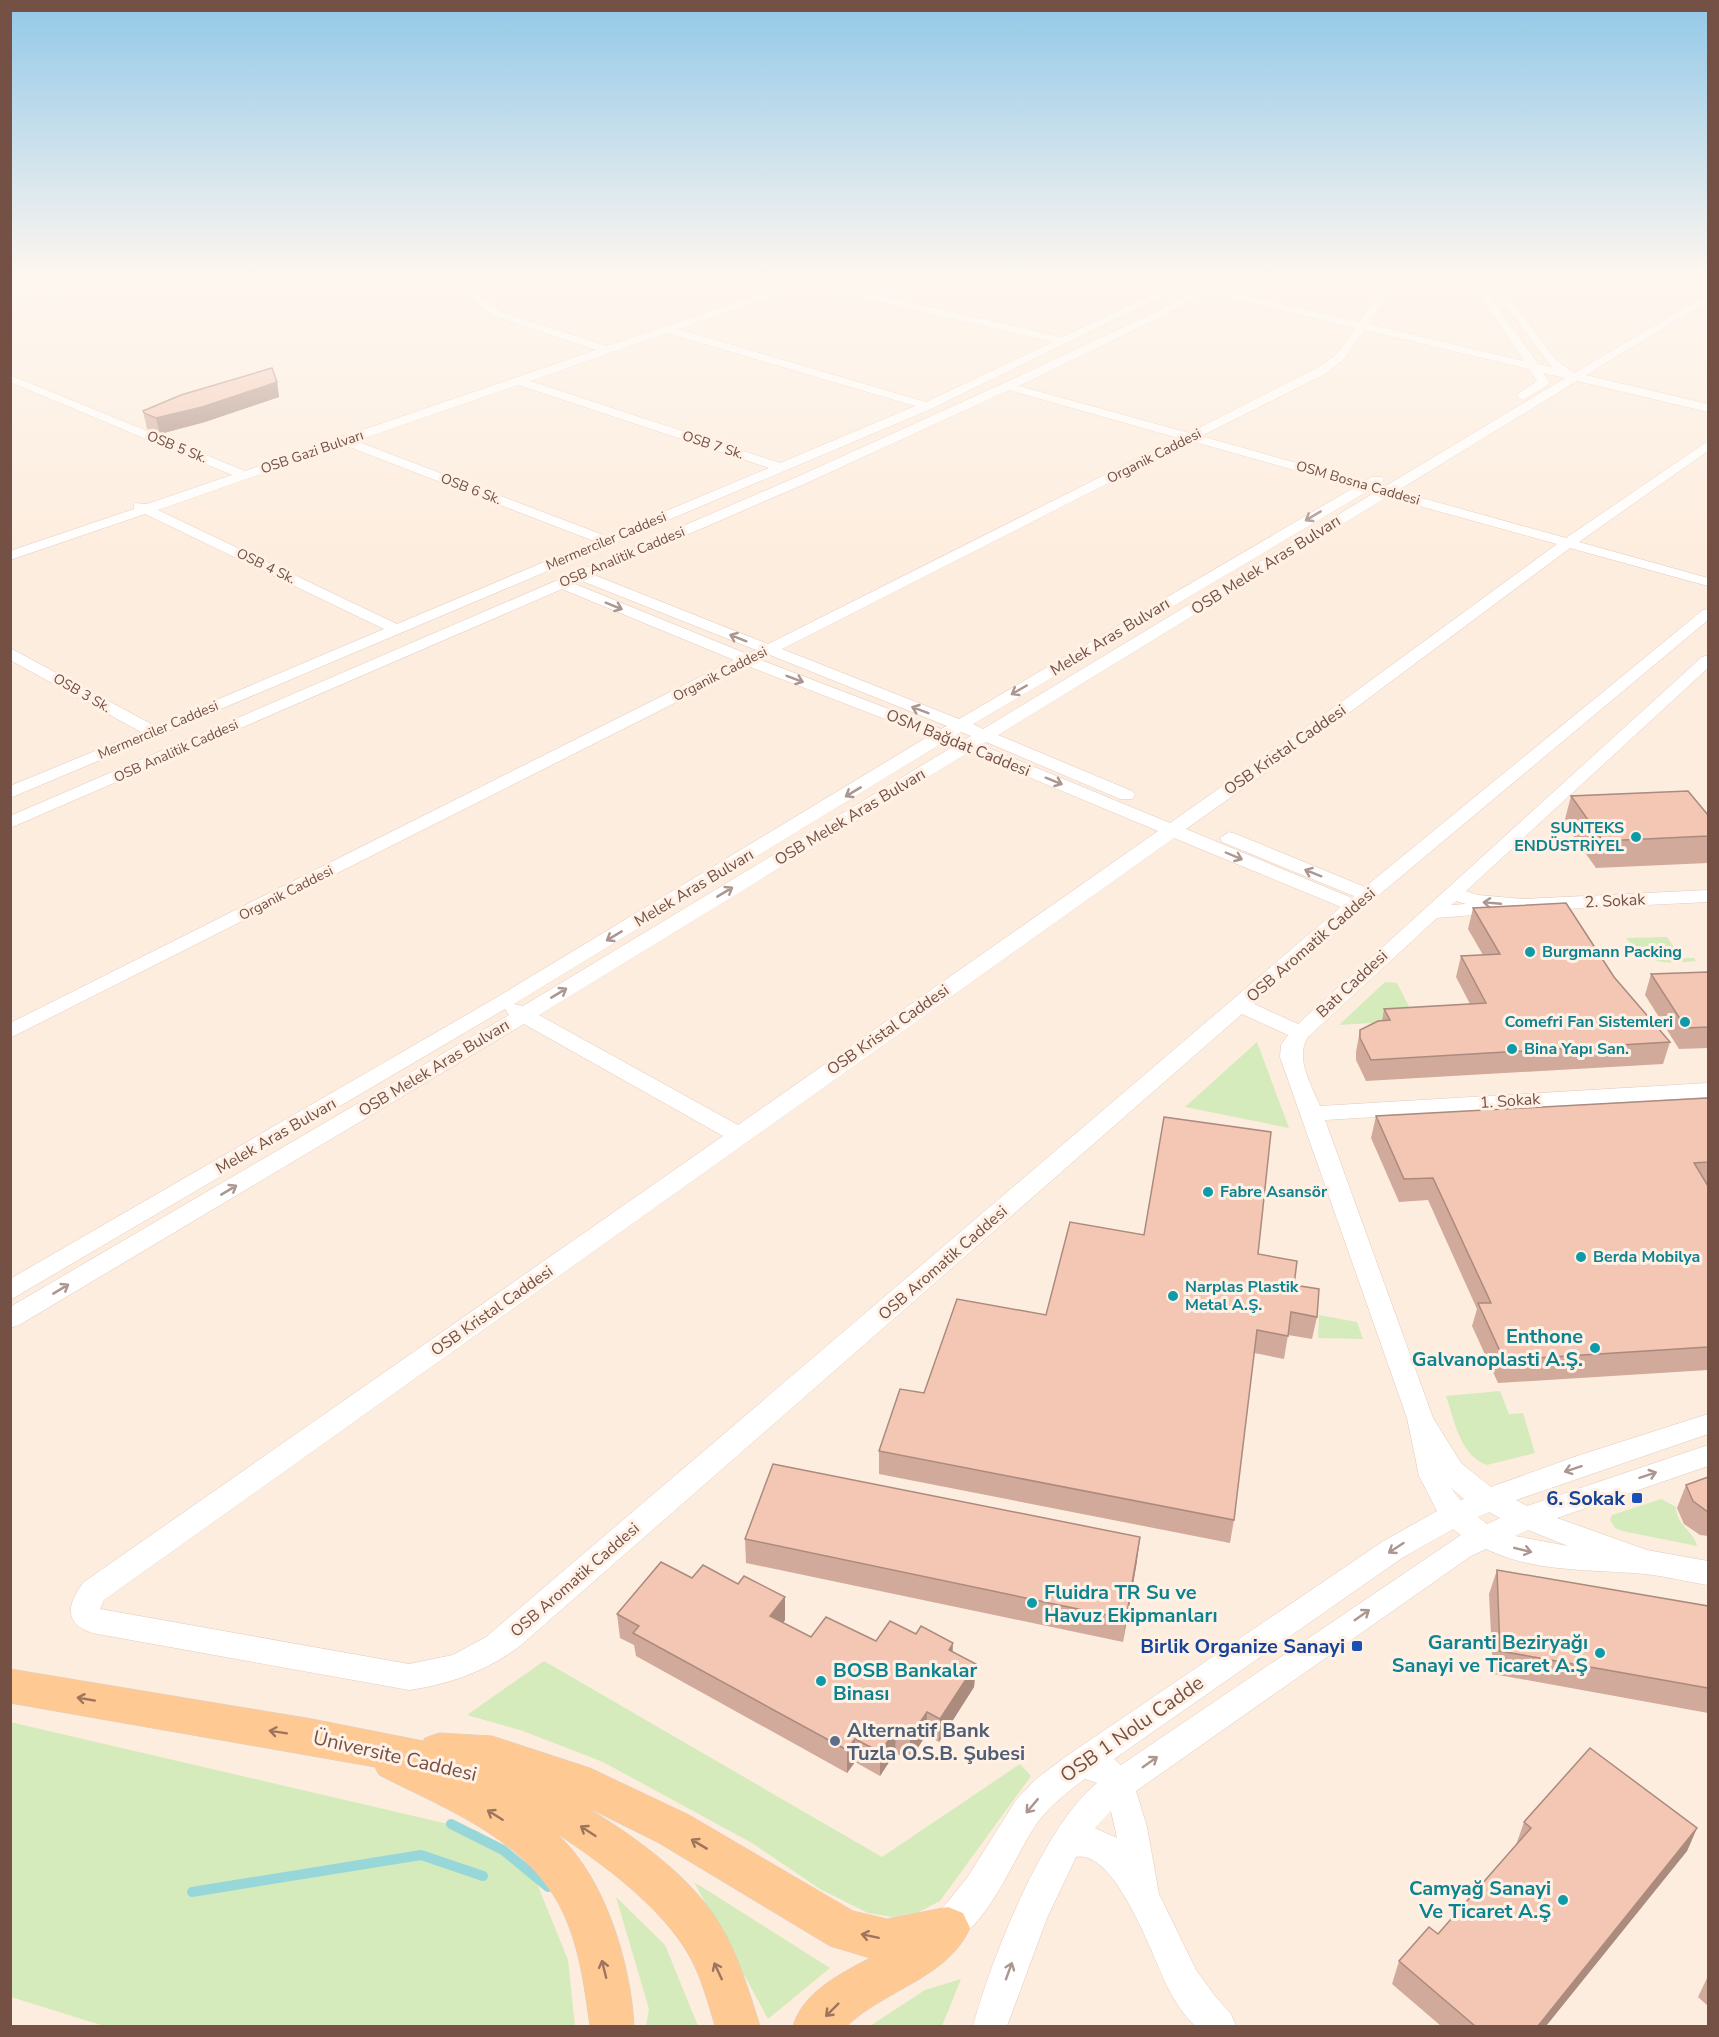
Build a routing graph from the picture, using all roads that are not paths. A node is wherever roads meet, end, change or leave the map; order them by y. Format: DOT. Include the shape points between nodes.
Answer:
graph roads {
  1 [pos="537,372"];
  2 [pos="811,372"];
  3 [pos="999,372"];
  4 [pos="1036,372"];
  5 [pos="1317,372"];
  6 [pos="1537,372"];
  7 [pos="1554,372"];
  8 [pos="1565,372"];
  9 [pos="1583,372"];
  10 [pos="1573,378"];
  11 [pos="11,379"];
  12 [pos="514,380"];
  13 [pos="1007,386"];
  14 [pos="927,406"];
  15 [pos="1708,408"];
  16 [pos="1192,437"];
  17 [pos="340,439"];
  18 [pos="1708,445"];
  19 [pos="780,467"];
  20 [pos="239,473"];
  21 [pos="1367,486"];
  22 [pos="1385,491"];
  23 [pos="141,507"];
  24 [pos="606,541"];
  25 [pos="1569,542"];
  26 [pos="10,548"];
  27 [pos="10,556"];
  28 [pos="537,570"];
  29 [pos="569,580"];
  30 [pos="1708,582"];
  31 [pos="1708,613"];
  32 [pos="396,629"];
  33 [pos="767,650"];
  34 [pos="10,653"];
  35 [pos="747,660"];
  36 [pos="1708,660"];
  37 [pos="960,725"];
  38 [pos="154,732"];
  39 [pos="983,735"];
  40 [pos="944,736"];
  41 [pos="967,745"];
  42 [pos="10,793"];
  43 [pos="10,823"];
  44 [pos="1179,825"];
  45 [pos="1452,893"];
  46 [pos="1708,896"];
  47 [pos="1361,901"];
  48 [pos="1522,905"];
  49 [pos="1430,913"];
  50 [pos="501,1004"];
  51 [pos="1241,1006"];
  52 [pos="524,1014"];
  53 [pos="10,1032"];
  54 [pos="1300,1033"];
  55 [pos="1708,1090"];
  56 [pos="1312,1114"];
  57 [pos="739,1135"];
  58 [pos="10,1291"];
  59 [pos="10,1319"];
  60 [pos="1420,1418"];
  61 [pos="1708,1424"];
  62 [pos="1708,1455"];
  63 [pos="1508,1507"];
  64 [pos="1469,1526"];
  65 [pos="1646,1562"];
  66 [pos="1708,1574"];
  67 [pos="92,1620"];
  68 [pos="10,1686"];
  69 [pos="357,1745"];
  70 [pos="1079,1765"];
  71 [pos="1118,1785"];
  72 [pos="1067,1844"];
  73 [pos="1145,1902"];
  74 [pos="948,1928"];
  75 [pos="612,2026"];
  76 [pos="737,2026"];
  77 [pos="815,2026"];
  78 [pos="990,2026"];
  79 [pos="1219,2026"];
  1 -- 12 [label="street, OSB Gazi Bulvarı"];
  2 -- 14 [label="street"];
  3 -- 14 [label="street, Mermerciler Caddesi"];
  4 -- 13 [label="street, OSB Analitik Caddesi"];
  5 -- 16 [label="street, Organik Caddesi"];
  6 -- 21 [label="street, Melek Aras Bulvarı" via="1544,382"];
  7 -- 10 [label="street"];
  8 -- 10 [label="street"];
  9 -- 10 [label="street, OSB Melek Aras Bulvarı"];
  10 -- 15 [label="street"];
  10 -- 22 [label="street, OSB Melek Aras Bulvarı"];
  11 -- 20 [label="street, OSB 5 Sk."];
  12 -- 17 [label="street, OSB Gazi Bulvarı"];
  12 -- 19 [label="street, OSB 7 Sk."];
  13 -- 16 [label="street, OSM Bosna Caddesi"];
  13 -- 29 [label="street, OSB Analitik Caddesi"];
  14 -- 19 [label="street, Mermerciler Caddesi"];
  16 -- 21 [label="street, OSM Bosna Caddesi"];
  16 -- 33 [label="street, Organik Caddesi"];
  17 -- 20 [label="street, OSB Gazi Bulvarı"];
  17 -- 24 [label="street, OSB 6 Sk."];
  18 -- 25 [label="street, OSB Kristal Caddesi"];
  19 -- 24 [label="street, Mermerciler Caddesi"];
  20 -- 23 [label="street, OSB Gazi Bulvarı"];
  21 -- 22 [label="street, OSM Bosna Caddesi"];
  21 -- 37 [label="street, Melek Aras Bulvarı, one-way"];
  22 -- 25 [label="street, OSM Bosna Caddesi"];
  22 -- 39 [label="street, OSB Melek Aras Bulvarı"];
  23 -- 26 [label="street, OSB Gazi Bulvarı"];
  23 -- 27 [label="street, OSB Gazi Bulvarı"];
  23 -- 32 [label="street, OSB 4 Sk."];
  24 -- 28 [label="street, Mermerciler Caddesi"];
  25 -- 30 [label="street, OSM Bosna Caddesi"];
  25 -- 44 [label="street, OSB Kristal Caddesi"];
  28 -- 29 [label="street"];
  28 -- 32 [label="street, Mermerciler Caddesi"];
  33 -- 29 [label="street, OSM Bağdat Caddesi, one-way"];
  29 -- 35 [label="street, OSM Bağdat Caddesi, one-way"];
  29 -- 43 [label="street, OSB Analitik Caddesi"];
  31 -- 47 [label="street, OSB Aromatik Caddesi"];
  32 -- 38 [label="street, Mermerciler Caddesi"];
  33 -- 35 [label="street, Organik Caddesi"];
  37 -- 33 [label="street, OSM Bağdat Caddesi, one-way"];
  34 -- 38 [label="street, OSB 3 Sk."];
  35 -- 40 [label="street, OSM Bağdat Caddesi, one-way"];
  35 -- 53 [label="street, Organik Caddesi"];
  36 -- 45 [label="street, Batı Caddesi"];
  37 -- 39 [label="street, OSM Bağdat Caddesi"];
  37 -- 40 [label="street, Melek Aras Bulvarı"];
  38 -- 42 [label="street, Mermerciler Caddesi"];
  39 -- 41 [label="street, OSB Melek Aras Bulvarı"];
  39 -- 44 [label="street, OSM Bağdat Caddesi"];
  40 -- 41 [label="street, OSM Bağdat Caddesi"];
  40 -- 50 [label="street, Melek Aras Bulvarı, one-way"];
  41 -- 44 [label="street, OSM Bağdat Caddesi, one-way"];
  52 -- 41 [label="street, OSB Melek Aras Bulvarı, one-way"];
  44 -- 47 [label="street, OSM Bağdat Caddesi"];
  44 -- 57 [label="street, OSB Kristal Caddesi"];
  48 -- 45 [label="street, 2. Sokak, one-way" via="1476,901"];
  45 -- 49 [label="street, Batı Caddesi"];
  46 -- 48 [label="street, 2. Sokak"];
  47 -- 51 [label="street, OSB Aromatik Caddesi"];
  48 -- 49 [label="street, 2. Sokak"];
  49 -- 54 [label="street, Batı Caddesi"];
  50 -- 52 [label="street"];
  50 -- 58 [label="street, Melek Aras Bulvarı"];
  51 -- 54 [label="street"];
  51 -- 67 [label="street, OSB Aromatik Caddesi" via="483,1657 444,1673 409,1677"];
  52 -- 57 [label="street"];
  59 -- 52 [label="street, OSB Melek Aras Bulvarı, one-way"];
  54 -- 56 [label="street" via="1292,1045 1291,1057"];
  55 -- 56 [label="street, 1. Sokak"];
  56 -- 60 [label="street"];
  57 -- 67 [label="street, OSB Kristal Caddesi" via="94,1592 86,1602 85,1613"];
  60 -- 63 [label="street" via="1456,1477"];
  60 -- 64 [label="street" via="1443,1500"];
  61 -- 63 [label="street, OSB 1 Nolu Cadde, one-way"];
  63 -- 62 [label="street, OSB 1 Nolu Cadde, one-way"];
  63 -- 64 [label="street, OSB 1 Nolu Cadde"];
  63 -- 64 [label="street, OSB 1 Nolu Cadde"];
  63 -- 65 [label="street"];
  64 -- 65 [label="street, one-way" via="1533,1552"];
  64 -- 70 [label="street, OSB 1 Nolu Cadde, one-way" via="1392,1550"];
  71 -- 64 [label="street, OSB 1 Nolu Cadde, one-way" via="1436,1563"];
  65 -- 66 [label="street"];
  69 -- 68 [label="main road, Üniversite Caddesi, one-way"];
  74 -- 69 [label="main road, one-way" via="887,1940 845,1931 674,1829 576,1781 492,1754"];
  75 -- 69 [label="main road, one-way" via="598,1946 582,1904 557,1863 524,1833 483,1806"];
  76 -- 69 [label="main road, Üniversite Caddesi, one-way" via="728,1993 699,1931 622,1853 548,1806 500,1782 442,1763"];
  70 -- 71 [label="street" via="1104,1770"];
  70 -- 74 [label="street, OSB 1 Nolu Cadde, one-way" via="1042,1794 1024,1815 962,1914"];
  71 -- 72 [label="street, OSB 1 Nolu Cadde" via="1086,1814"];
  71 -- 73 [label="street"];
  72 -- 73 [label="street" via="1088,1840 1108,1851"];
  78 -- 72 [label="street, OSB 1 Nolu Cadde, one-way" via="1018,1949"];
  73 -- 79 [label="street" via="1181,1978"];
  74 -- 77 [label="main road, OSB 1 Nolu Cadde, one-way" via="918,1955 848,1995"];
}
